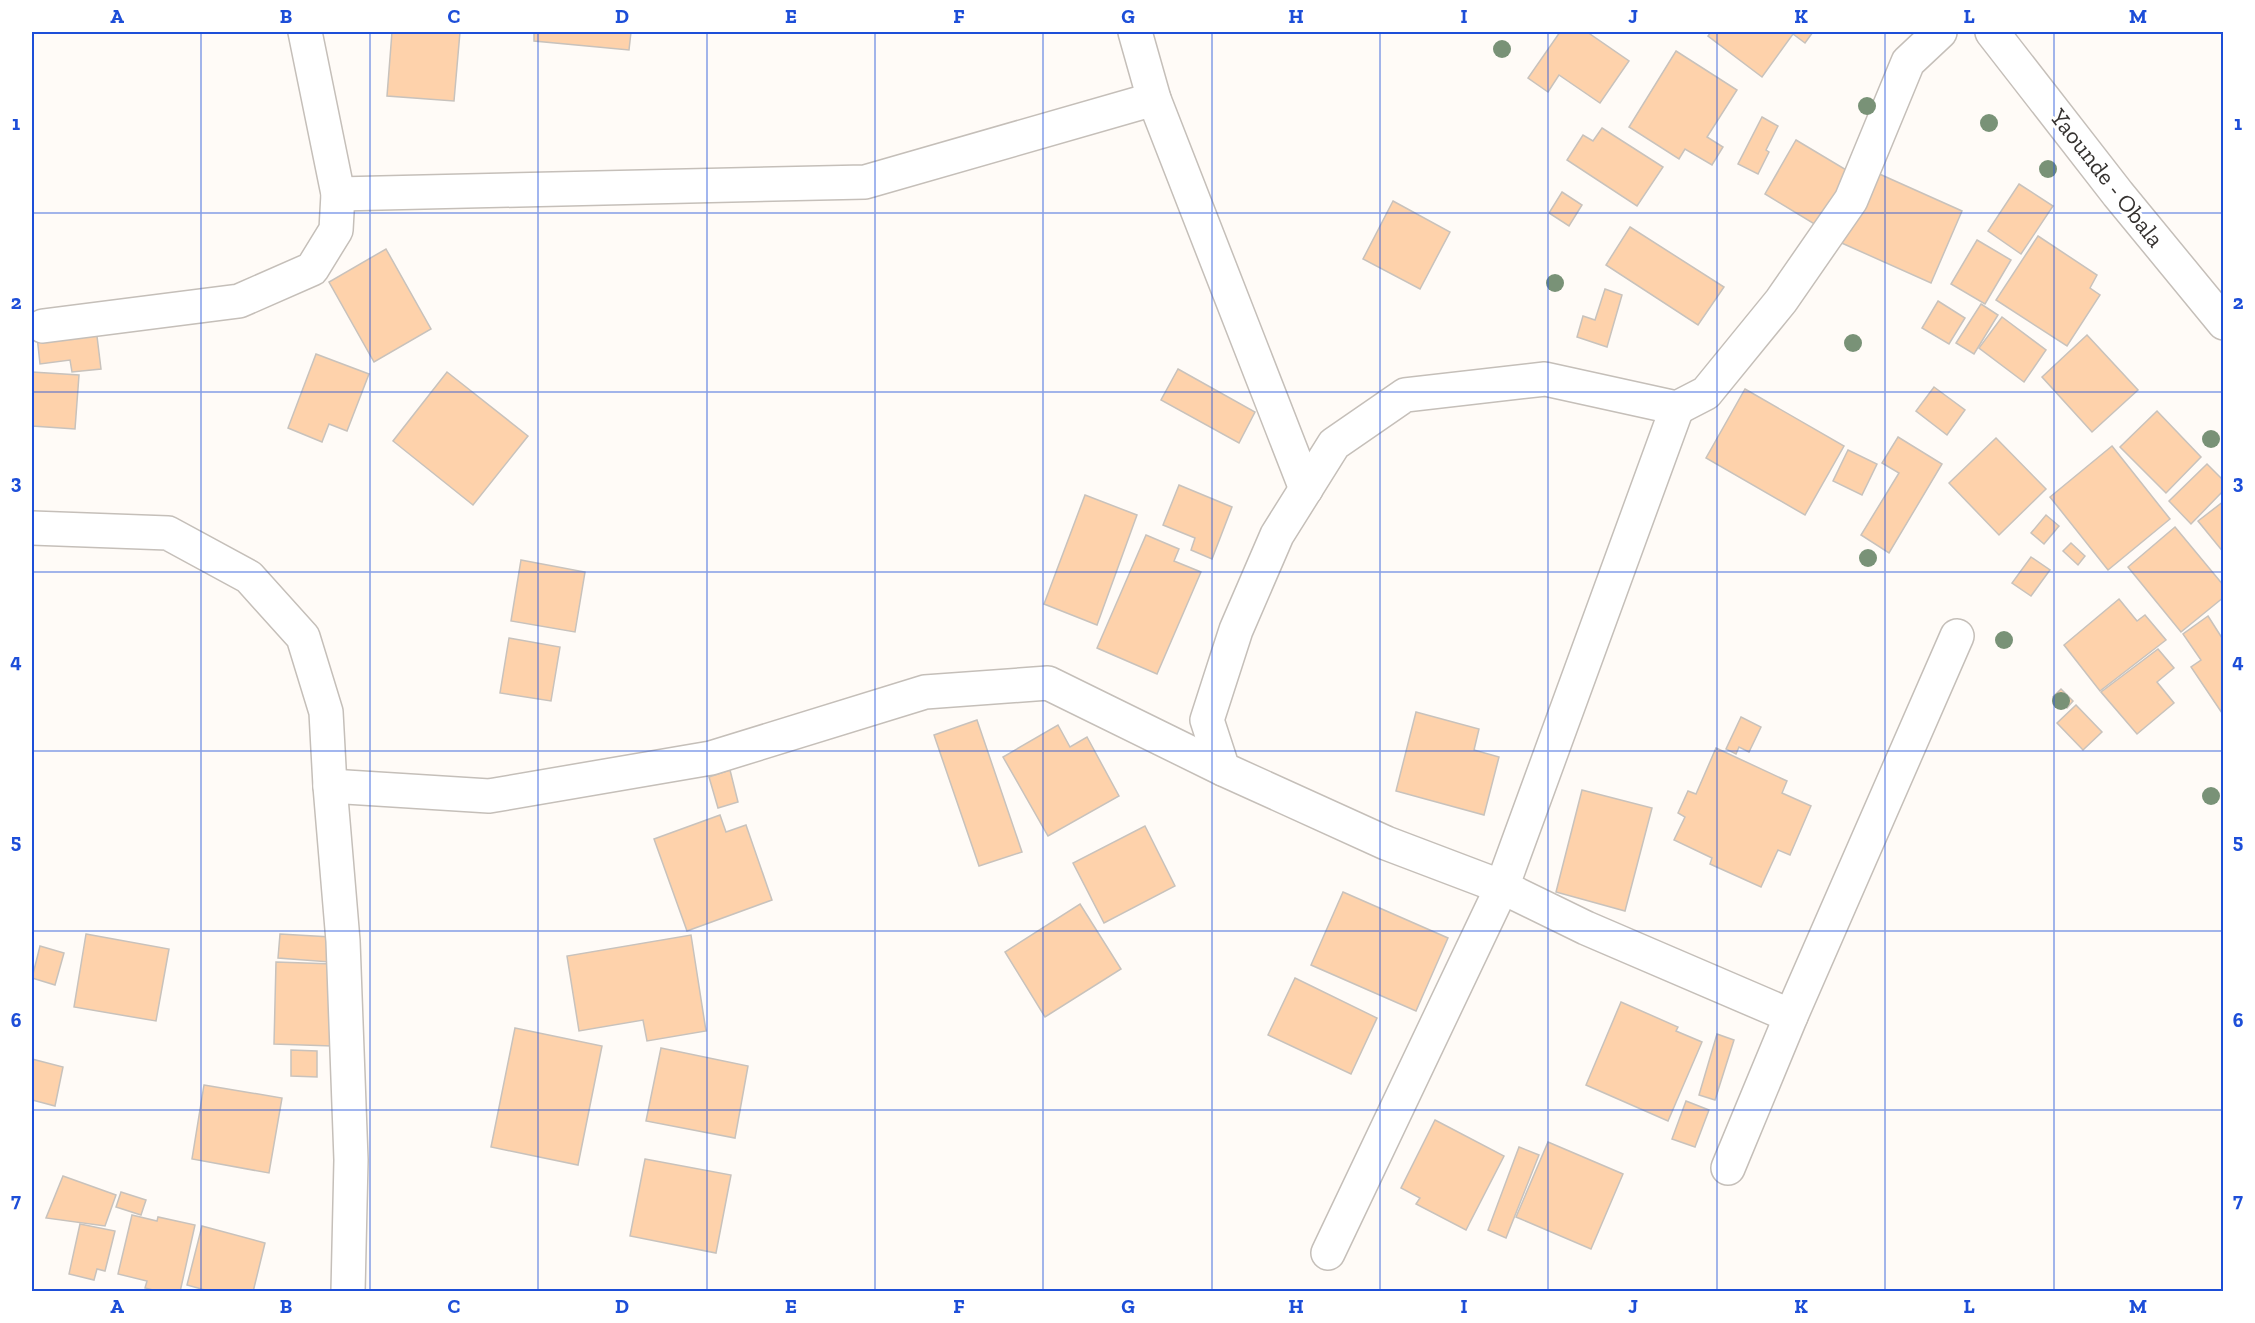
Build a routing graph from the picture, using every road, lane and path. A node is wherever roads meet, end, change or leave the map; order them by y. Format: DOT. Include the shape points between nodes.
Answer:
graph roads {
  1 [pos="305,32"];
  2 [pos="1135,32"];
  3 [pos="1940,32"];
  4 [pos="1992,32"];
  5 [pos="1154,99"];
  6 [pos="338,194"];
  7 [pos="2223,322"];
  8 [pos="43,326"];
  9 [pos="1677,408"];
  10 [pos="1306,489"];
  11 [pos="32,528"];
  12 [pos="1957,636"];
  13 [pos="1223,769"];
  14 [pos="330,786"];
  15 [pos="1502,887"];
  16 [pos="1791,1016"];
  17 [pos="1728,1168"];
  18 [pos="1328,1253"];
  19 [pos="348,1292"];
  1 -- 6 [label="main road"];
  2 -- 5 [label="main road"];
  3 -- 9 [label="main road" via="1908,62 1851,200 1787,292 1706,393"];
  4 -- 7 [label="main road, Yaounde - Obala"];
  5 -- 6 [label="main road" via="865,182"];
  5 -- 10 [label="main road"];
  6 -- 8 [label="main road" via="336,230 312,269 239,301"];
  9 -- 10 [label="main road" via="1545,379 1405,395 1334,444"];
  9 -- 15 [label="main road"];
  10 -- 13 [label="main road" via="1272,546 1236,630 1207,720"];
  11 -- 14 [label="main road" via="168,533 249,577 303,637 326,712"];
  12 -- 16 [label="main road"];
  13 -- 14 [label="main road" via="1048,683 926,692 711,758 489,796"];
  13 -- 15 [label="main road" via="1386,843"];
  14 -- 19 [label="main road" via="343,940 351,1160"];
  15 -- 16 [label="main road" via="1586,928"];
  15 -- 18 [label="main road"];
  16 -- 17 [label="main road"];
}
